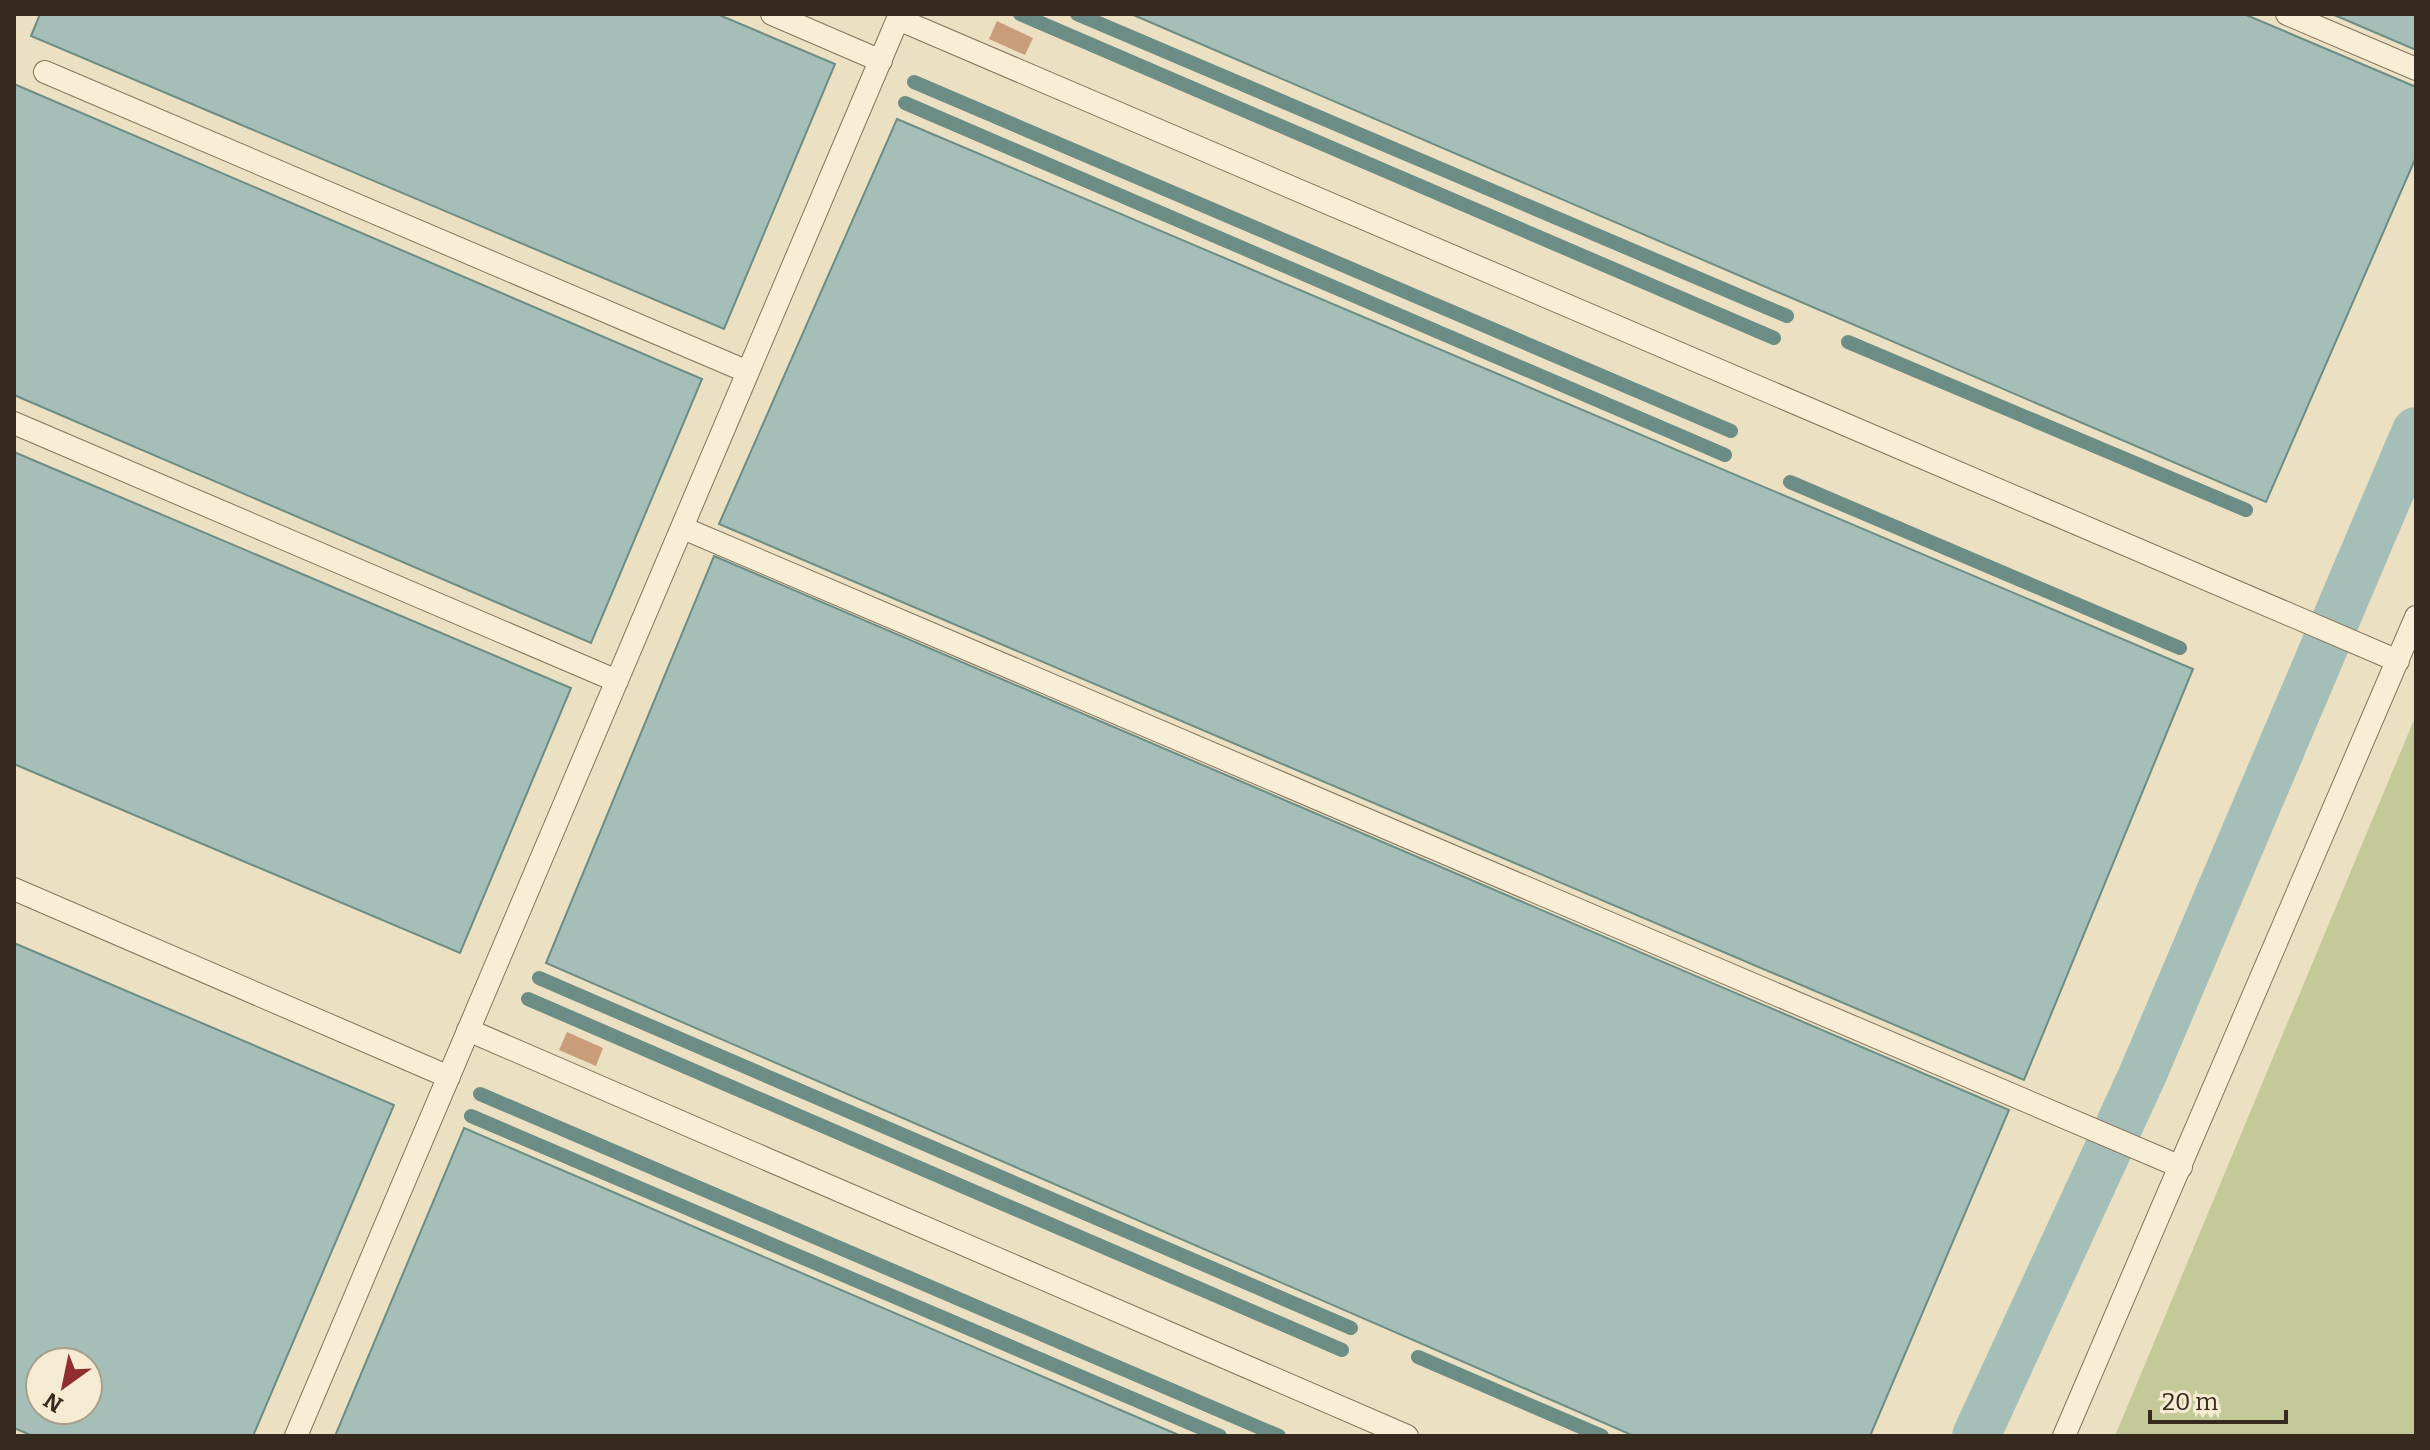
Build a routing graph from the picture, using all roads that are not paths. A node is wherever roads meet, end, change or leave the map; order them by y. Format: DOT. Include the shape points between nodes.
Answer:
graph roads {
  1 [pos="772,14"];
  2 [pos="2287,14"];
  3 [pos="899,16"];
  4 [pos="881,61"];
  5 [pos="2416,69"];
  6 [pos="45,72"];
  7 [pos="748,372"];
  8 [pos="14,423"];
  9 [pos="683,528"];
  10 [pos="2416,617"];
  11 [pos="2398,661"];
  12 [pos="617,681"];
  13 [pos="14,889"];
  14 [pos="468,1030"];
  15 [pos="449,1077"];
  16 [pos="2181,1167"];
  17 [pos="296,1436"];
  18 [pos="1407,1436"];
  19 [pos="2064,1436"];
  1 -- 4 [label="lane"];
  2 -- 5 [label="lane"];
  3 -- 4 [label="lane"];
  3 -- 11 [label="lane"];
  4 -- 7 [label="lane"];
  6 -- 7 [label="lane"];
  7 -- 9 [label="lane"];
  8 -- 12 [label="lane"];
  9 -- 12 [label="lane"];
  9 -- 16 [label="lane"];
  10 -- 11 [label="lane"];
  11 -- 16 [label="lane"];
  12 -- 14 [label="lane"];
  13 -- 15 [label="lane"];
  14 -- 15 [label="lane"];
  14 -- 18 [label="lane"];
  15 -- 17 [label="lane"];
  16 -- 19 [label="lane"];
}
